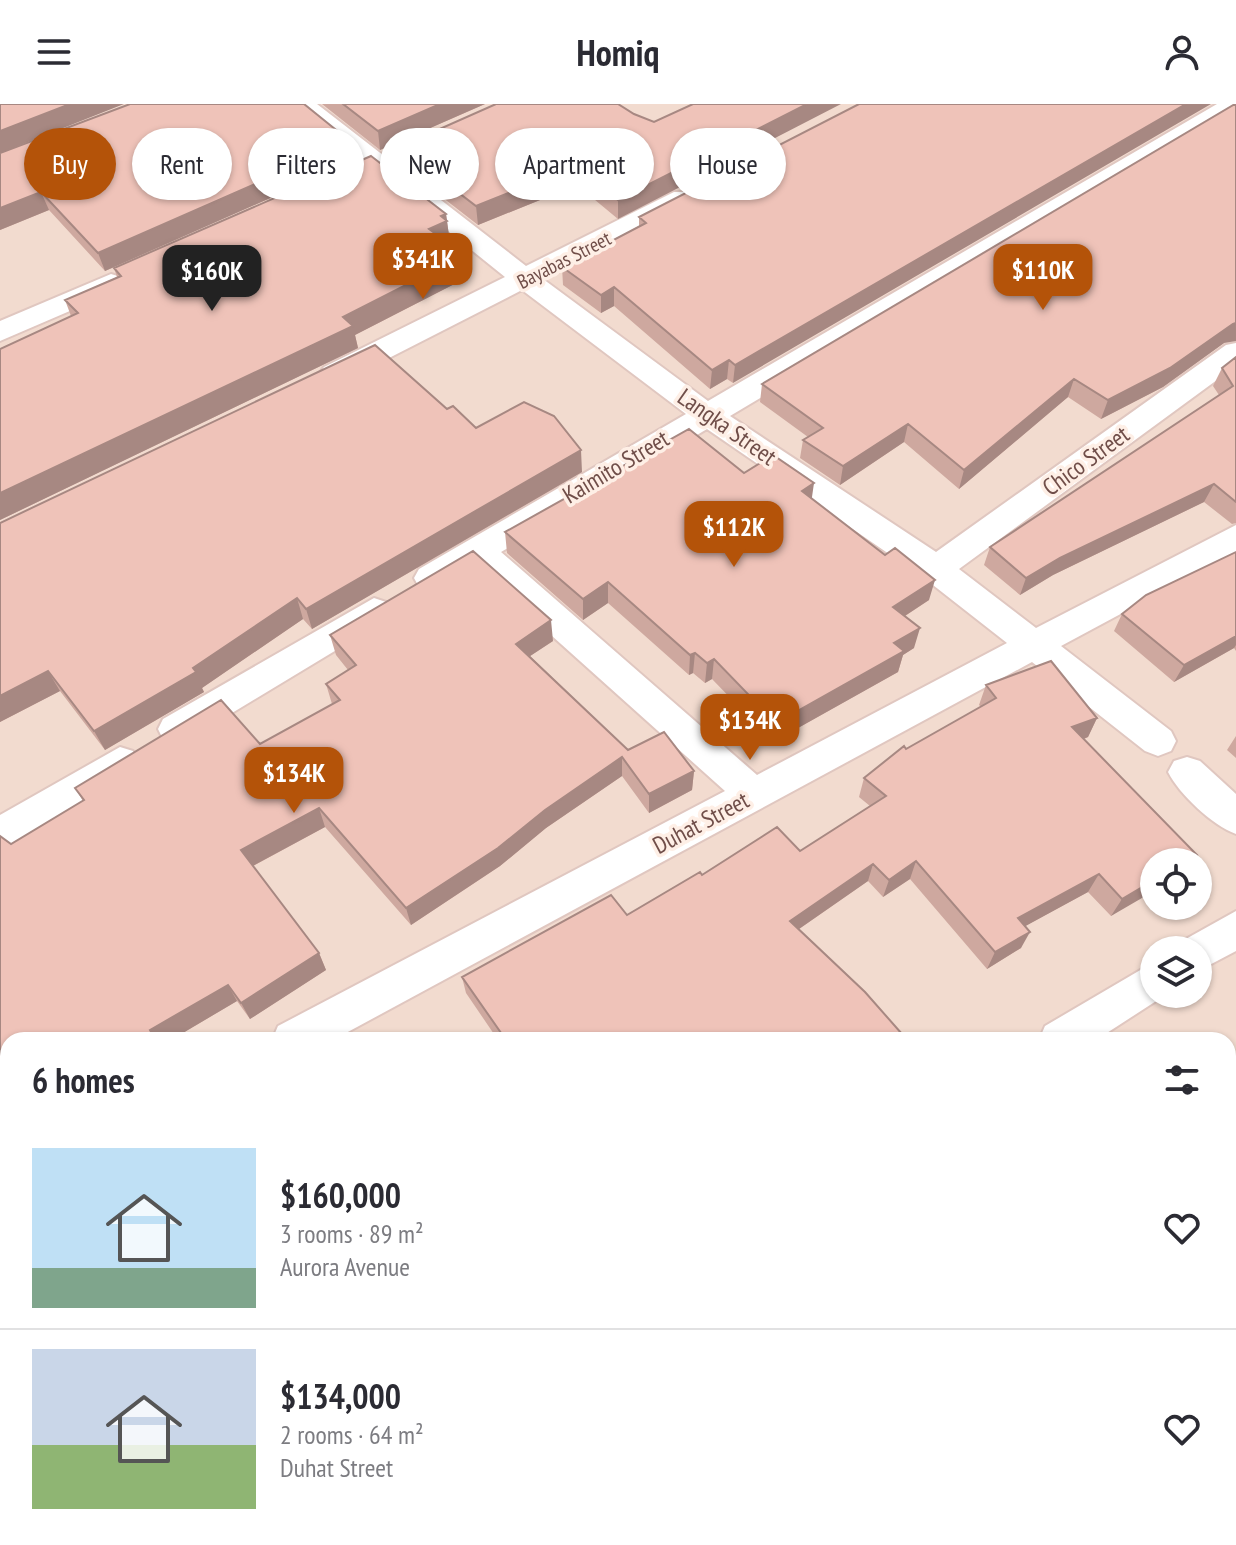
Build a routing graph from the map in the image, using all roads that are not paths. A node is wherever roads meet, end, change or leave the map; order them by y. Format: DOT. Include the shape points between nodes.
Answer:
graph roads {
  1 [pos="302,104"];
  2 [pos="1235,104"];
  3 [pos="380,149"];
  4 [pos="440,200"];
  5 [pos="679,200"];
  6 [pos="141,270"];
  7 [pos="526,280"];
  8 [pos="0,332"];
  9 [pos="1236,352"];
  10 [pos="313,384"];
  11 [pos="706,414"];
  12 [pos="1236,537"];
  13 [pos="477,550"];
  14 [pos="936,569"];
  15 [pos="1036,644"];
  16 [pos="1158,741"];
  17 [pos="1187,772"];
  18 [pos="754,795"];
  19 [pos="1236,818"];
  20 [pos="0,834"];
  21 [pos="1236,929"];
  22 [pos="1212,944"];
  23 [pos="1140,989"];
  24 [pos="308,1032"];
  25 [pos="1073,1032"];
  1 -- 3 [label="street, Langka Street"];
  2 -- 11 [label="street, Kaimito Street"];
  4 -- 7 [label="street, Langka Street"];
  5 -- 7 [label="street, Bayabas Street"];
  6 -- 8 [label="street"];
  7 -- 10 [label="street, Bayabas Street"];
  7 -- 11 [label="street, Langka Street"];
  9 -- 14 [label="street, Chico Street"];
  11 -- 13 [label="street, Kaimito Street"];
  11 -- 14 [label="street, Langka Street"];
  12 -- 15 [label="street, Duhat Street"];
  13 -- 18 [label="street"];
  13 -- 20 [label="street, Kaimito Street"];
  14 -- 15 [label="street, Langka Street"];
  15 -- 16 [label="street, Langka Street"];
  15 -- 18 [label="street, Duhat Street"];
  17 -- 19 [label="street"];
  18 -- 24 [label="street, Duhat Street"];
  21 -- 22 [label="street"];
  23 -- 25 [label="street"];
}
